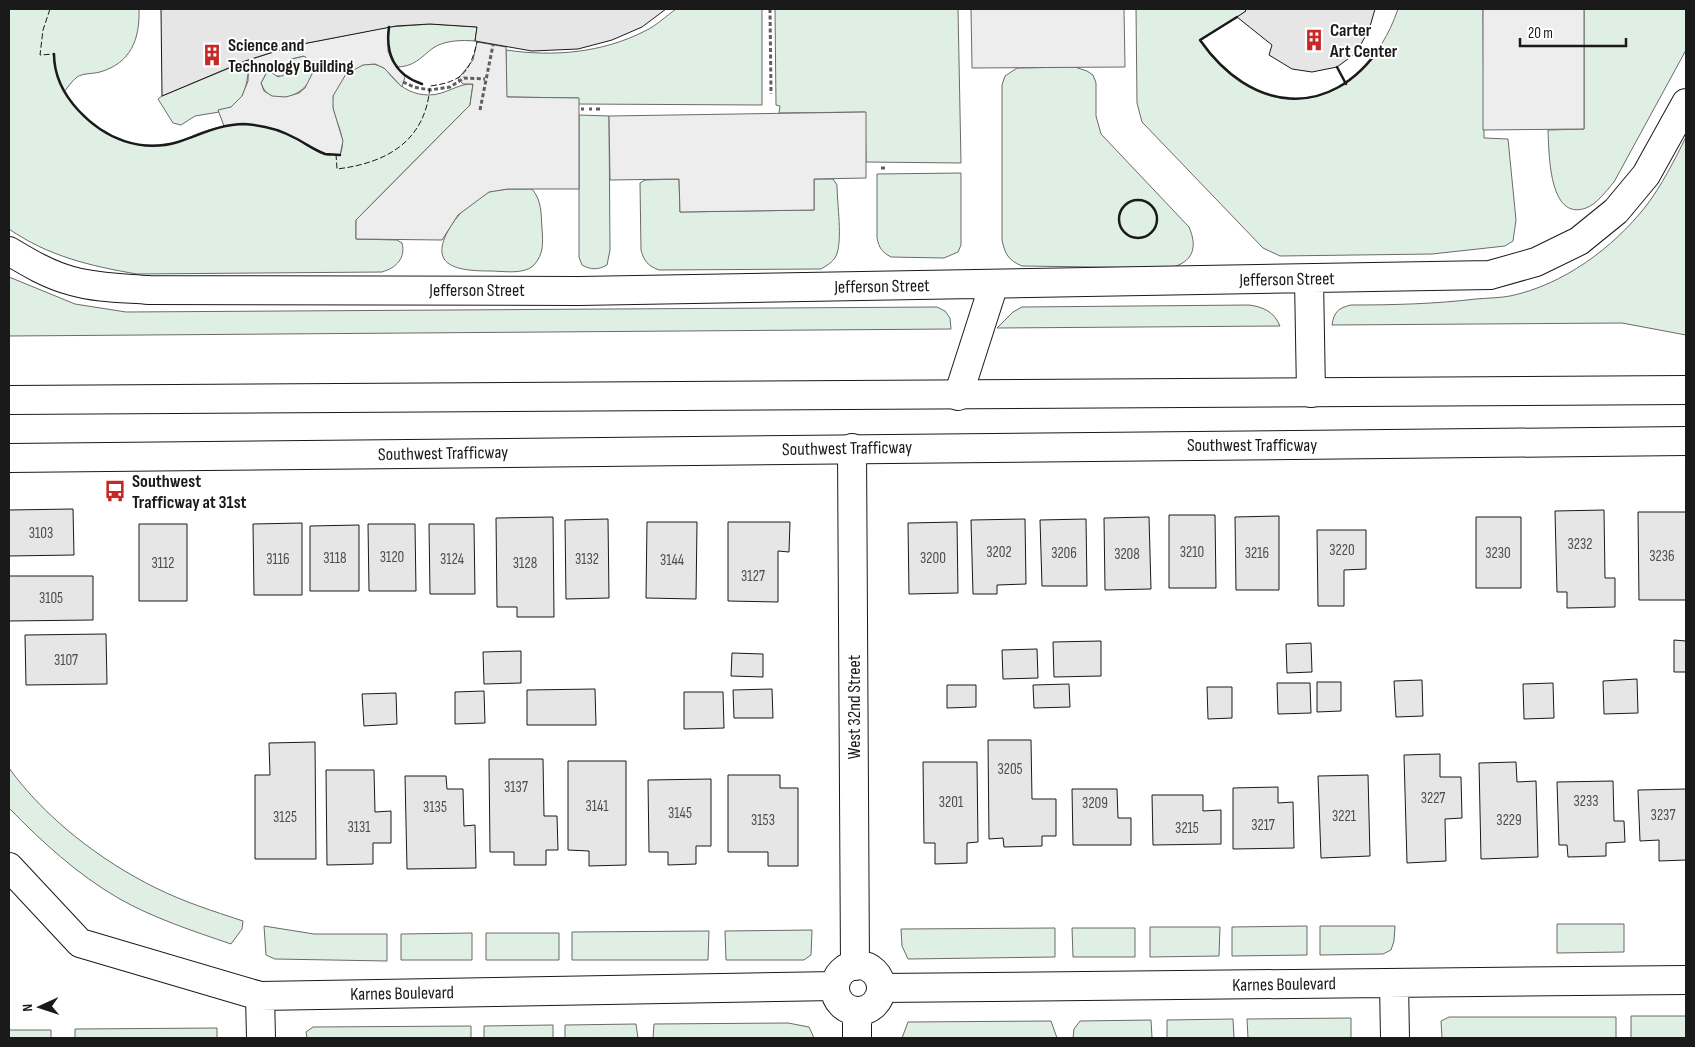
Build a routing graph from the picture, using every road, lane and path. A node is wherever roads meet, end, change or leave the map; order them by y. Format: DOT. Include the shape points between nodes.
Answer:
graph roads {
  1 [pos="770,9"];
  2 [pos="492,45"];
  3 [pos="485,79"];
  4 [pos="403,82"];
  5 [pos="771,94"];
  6 [pos="1686,102"];
  7 [pos="596,109"];
  8 [pos="601,109"];
  9 [pos="480,110"];
  10 [pos="881,168"];
  11 [pos="887,168"];
  12 [pos="9,251"];
  13 [pos="1309,279"];
  14 [pos="994,284"];
  15 [pos="1686,390"];
  16 [pos="1311,393"];
  17 [pos="958,396"];
  18 [pos="9,400"];
  19 [pos="1686,441"];
  20 [pos="852,448"];
  21 [pos="9,458"];
  22 [pos="9,867"];
  23 [pos="856,966"];
  24 [pos="1686,980"];
  25 [pos="1394,983"];
  26 [pos="835,986"];
  27 [pos="881,988"];
  28 [pos="260,996"];
  29 [pos="857,1012"];
  30 [pos="261,1038"];
  31 [pos="857,1038"];
  32 [pos="1395,1038"];
  1 -- 5 [label="path"];
  2 -- 3 [label="path"];
  3 -- 4 [label="path" via="464,78 450,88 430,90 414,88"];
  3 -- 9 [label="path"];
  6 -- 13 [label="main road, Jefferson Street" via="1646,175 1616,211 1579,241 1536,262 1490,275"];
  7 -- 8 [label="path"];
  10 -- 11 [label="path"];
  12 -- 14 [label="main road, Jefferson Street" via="72,282 149,290 569,291"];
  13 -- 14 [label="main road, Jefferson Street"];
  13 -- 16 [label="main road"];
  14 -- 17 [label="main road"];
  15 -- 16 [label="main road"];
  16 -- 17 [label="main road"];
  17 -- 18 [label="main road"];
  19 -- 20 [label="main road, Southwest Trafficway"];
  20 -- 21 [label="main road, Southwest Trafficway"];
  20 -- 23 [label="main road, West 32nd Street"];
  22 -- 28 [label="main road, Karnes Boulevard" via="80,943"];
  23 -- 26 [label="main road" via="842,972"];
  23 -- 27 [label="main road" via="870,969"];
  24 -- 25 [label="main road, Karnes Boulevard"];
  25 -- 27 [label="main road, Karnes Boulevard"];
  25 -- 32 [label="main road"];
  26 -- 28 [label="main road, Karnes Boulevard"];
  26 -- 29 [label="main road" via="843,1006"];
  27 -- 29 [label="main road" via="871,1008"];
  28 -- 30 [label="main road"];
  29 -- 31 [label="main road"];
}
